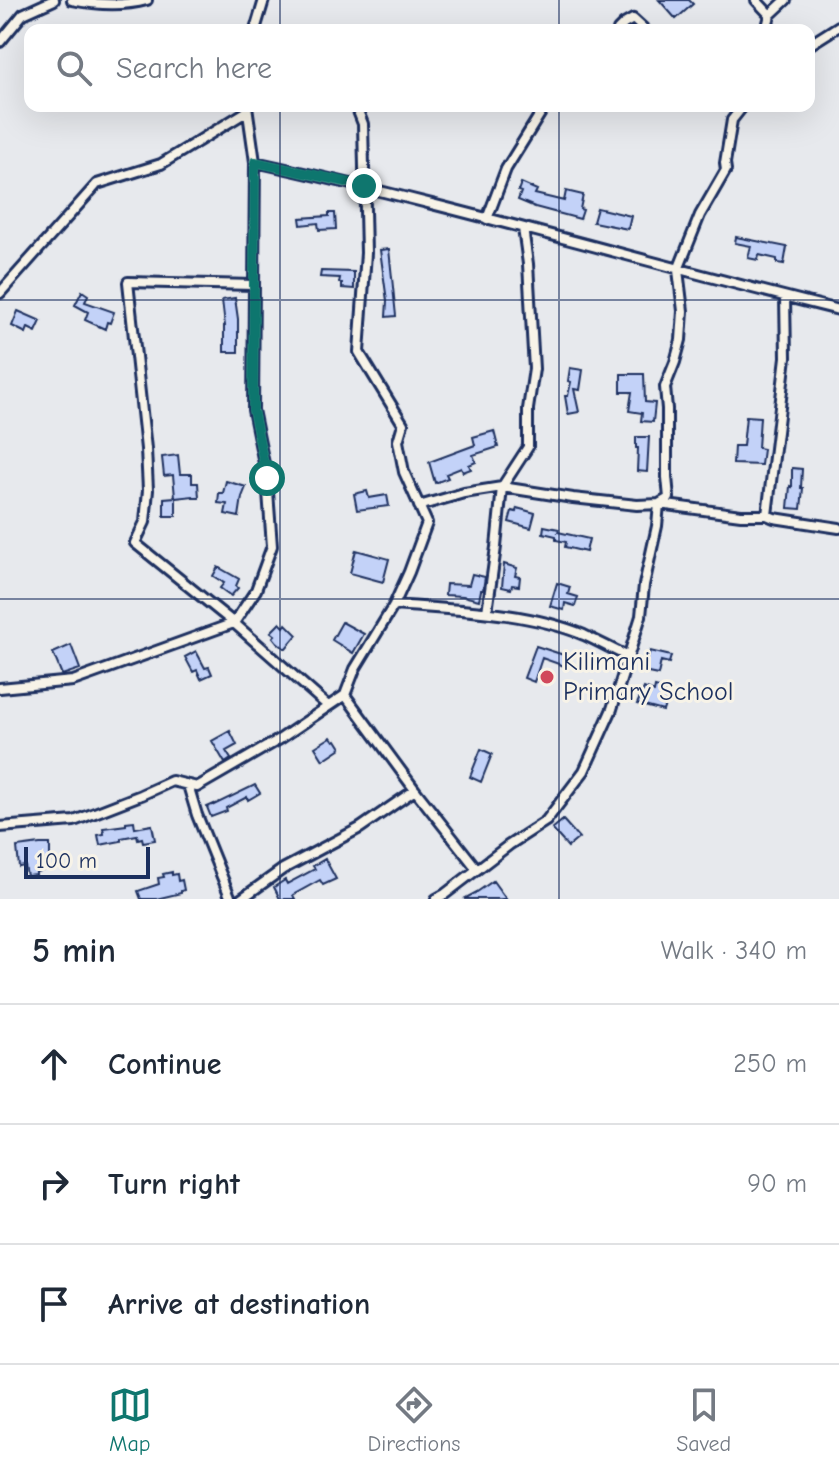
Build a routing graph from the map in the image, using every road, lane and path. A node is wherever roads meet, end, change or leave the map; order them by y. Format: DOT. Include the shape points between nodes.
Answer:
graph roads {
  1 [pos="54,0"];
  2 [pos="72,0"];
  3 [pos="147,0"];
  4 [pos="264,0"];
  5 [pos="756,0"];
  6 [pos="786,0"];
  7 [pos="770,15"];
  8 [pos="257,24"];
  9 [pos="768,24"];
  10 [pos="839,26"];
  11 [pos="815,41"];
  12 [pos="0,42"];
  13 [pos="241,112"];
  14 [pos="247,112"];
  15 [pos="358,112"];
  16 [pos="541,112"];
  17 [pos="738,112"];
  18 [pos="255,162"];
  19 [pos="364,186"];
  20 [pos="487,219"];
  21 [pos="523,228"];
  22 [pos="678,270"];
  23 [pos="254,285"];
  24 [pos="0,293"];
  25 [pos="785,297"];
  26 [pos="839,310"];
  27 [pos="502,487"];
  28 [pos="659,504"];
  29 [pos="419,506"];
  30 [pos="767,515"];
  31 [pos="839,528"];
  32 [pos="394,605"];
  33 [pos="487,612"];
  34 [pos="234,623"];
  35 [pos="629,657"];
  36 [pos="0,688"];
  37 [pos="345,695"];
  38 [pos="328,706"];
  39 [pos="188,785"];
  40 [pos="415,790"];
  41 [pos="0,827"];
  42 [pos="477,869"];
  43 [pos="231,899"];
  44 [pos="242,899"];
  45 [pos="436,899"];
  1 -- 12 [label="street" via="23,14"];
  2 -- 3 [label="street" via="100,6"];
  4 -- 8 [label="street"];
  5 -- 7 [label="street"];
  6 -- 7 [label="street"];
  7 -- 9 [label="street"];
  10 -- 11 [label="street"];
  13 -- 24 [label="street" via="161,164 97,184"];
  14 -- 18 [label="street"];
  15 -- 19 [label="street"];
  16 -- 20 [label="street" via="506,169"];
  17 -- 22 [label="street" via="732,120 726,170"];
  18 -- 19 [label="street"];
  18 -- 23 [label="street"];
  19 -- 20 [label="street"];
  19 -- 29 [label="street" via="366,253 359,352 403,424 398,441 404,472"];
  20 -- 21 [label="street"];
  21 -- 22 [label="street"];
  21 -- 27 [label="street" via="534,369 528,447"];
  22 -- 25 [label="street"];
  22 -- 28 [label="street" via="683,325 665,387 669,498"];
  23 -- 34 [label="street" via="253,410 267,478 272,546 256,590"];
  23 -- 34 [label="street" via="128,282 148,490 145,522 135,543"];
  25 -- 26 [label="street"];
  25 -- 30 [label="street" via="786,357"];
  27 -- 28 [label="street"];
  27 -- 29 [label="street"];
  27 -- 33 [label="street"];
  28 -- 30 [label="street"];
  28 -- 35 [label="street"];
  29 -- 32 [label="street" via="427,523"];
  30 -- 31 [label="street"];
  32 -- 33 [label="street"];
  32 -- 37 [label="street"];
  33 -- 35 [label="street" via="582,634"];
  34 -- 36 [label="street" via="73,681"];
  34 -- 38 [label="street"];
  35 -- 42 [label="street" via="584,771 546,821"];
  37 -- 38 [label="street"];
  37 -- 40 [label="street"];
  38 -- 39 [label="street" via="197,787"];
  39 -- 41 [label="street" via="172,781 74,821"];
  39 -- 43 [label="street"];
  40 -- 42 [label="street"];
  40 -- 44 [label="street"];
  42 -- 45 [label="street"];
}
